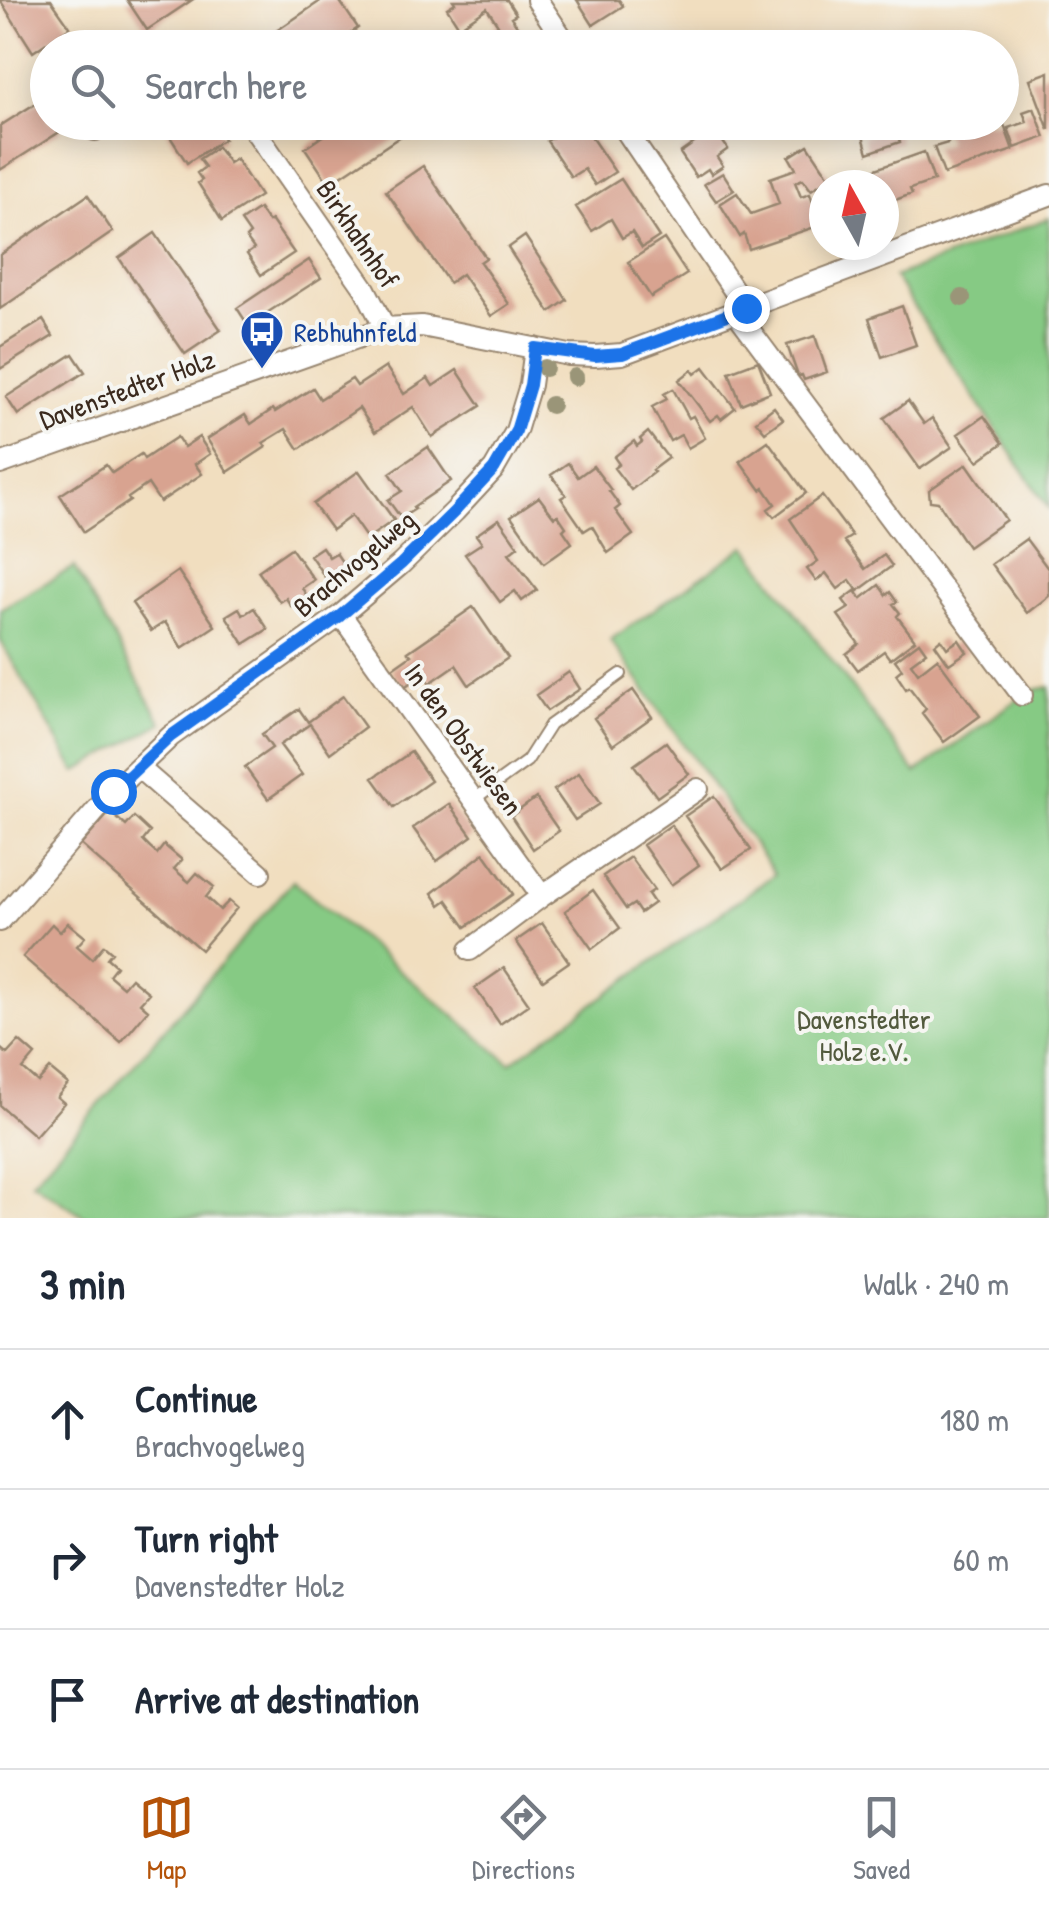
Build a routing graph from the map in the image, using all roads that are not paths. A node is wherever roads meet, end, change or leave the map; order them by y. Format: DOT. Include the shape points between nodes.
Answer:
graph roads {
  1 [pos="536,0"];
  2 [pos="557,30"];
  3 [pos="261,140"];
  4 [pos="632,140"];
  5 [pos="1049,196"];
  6 [pos="741,310"];
  7 [pos="385,328"];
  8 [pos="535,348"];
  9 [pos="0,464"];
  10 [pos="340,616"];
  11 [pos="621,674"];
  12 [pos="1022,695"];
  13 [pos="139,768"];
  14 [pos="698,789"];
  15 [pos="473,800"];
  16 [pos="260,873"];
  17 [pos="542,896"];
  18 [pos="0,922"];
  19 [pos="470,950"];
  1 -- 2 [label="street"];
  3 -- 7 [label="street, Birkhahnhof"];
  4 -- 6 [label="street"];
  5 -- 6 [label="street, Davenstedter Holz"];
  6 -- 8 [label="street, Davenstedter Holz" via="622,354"];
  6 -- 12 [label="street"];
  7 -- 8 [label="street, Davenstedter Holz" via="422,326"];
  7 -- 9 [label="street, Davenstedter Holz"];
  8 -- 10 [label="street, Brachvogelweg" via="516,431 494,469"];
  10 -- 13 [label="street, Brachvogelweg" via="171,736"];
  10 -- 15 [label="street, In den Obstwiesen"];
  11 -- 15 [label="lane" via="550,724 526,761"];
  13 -- 16 [label="street"];
  13 -- 18 [label="street, Brachvogelweg"];
  14 -- 17 [label="street"];
  15 -- 17 [label="street, In den Obstwiesen"];
  17 -- 19 [label="street"];
}
